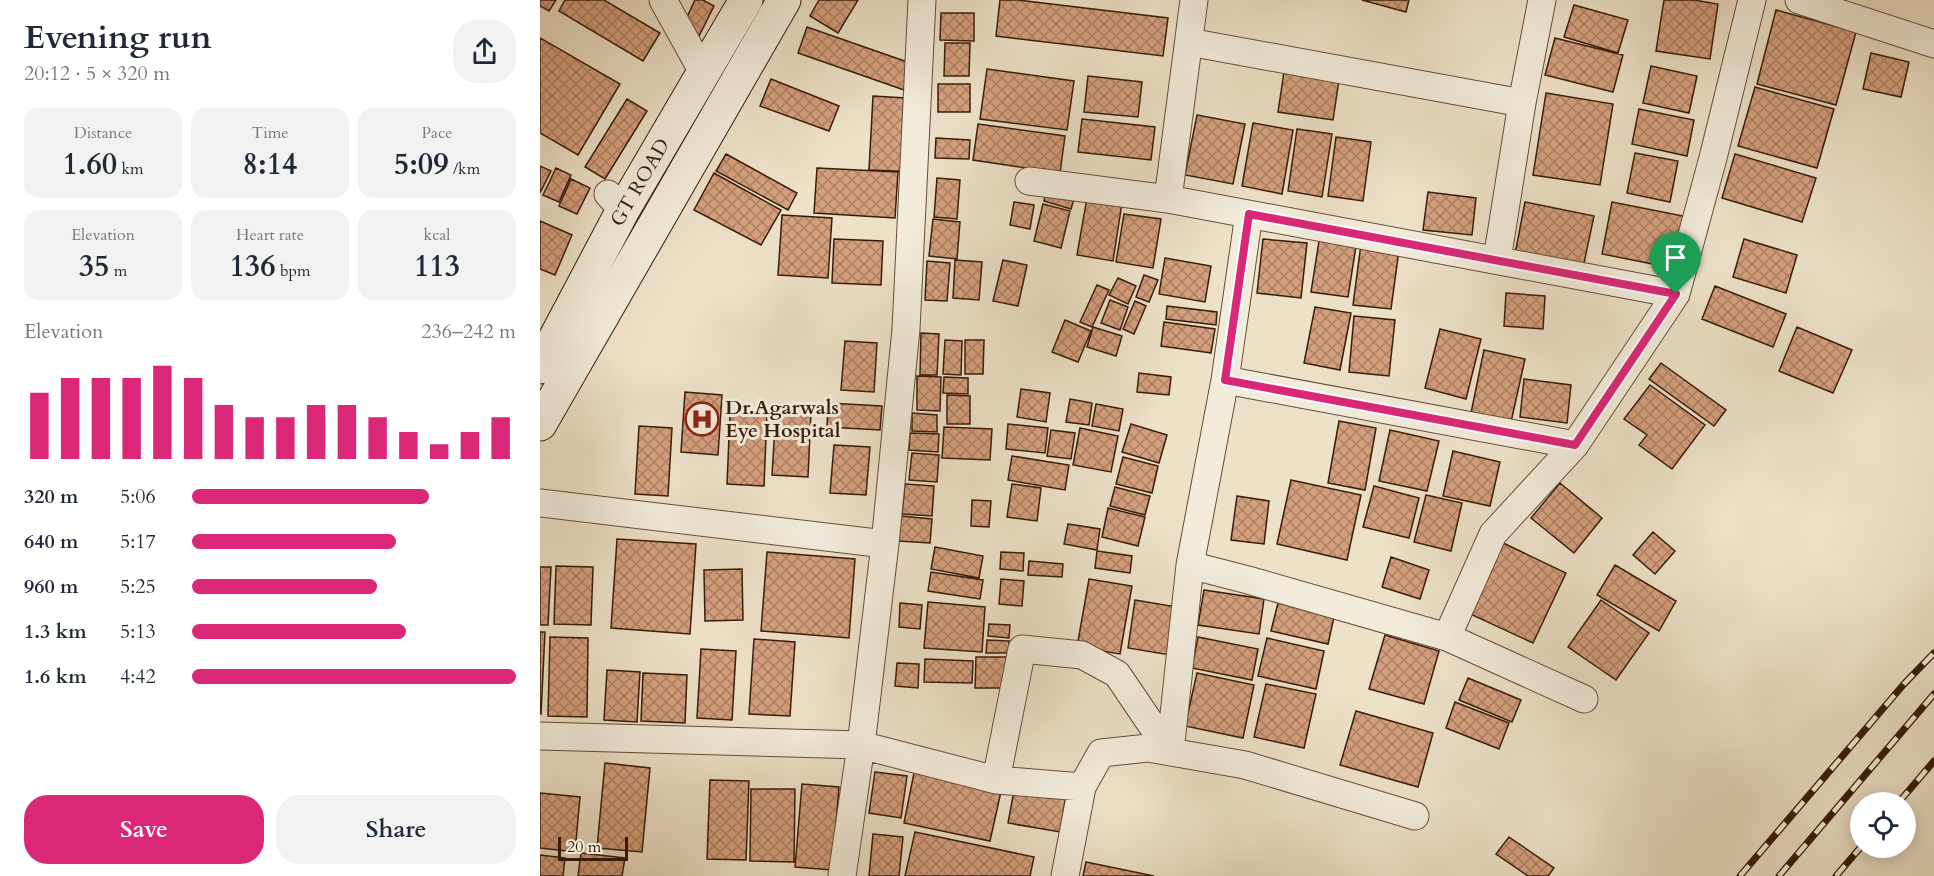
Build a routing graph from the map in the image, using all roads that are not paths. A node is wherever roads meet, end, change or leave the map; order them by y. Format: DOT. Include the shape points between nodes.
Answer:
graph roads {
  1 [pos="663,0"];
  2 [pos="746,0"];
  3 [pos="784,0"];
  4 [pos="922,0"];
  5 [pos="1194,0"];
  6 [pos="1542,0"];
  7 [pos="1752,0"];
  8 [pos="1799,0"];
  9 [pos="1189,42"];
  10 [pos="1934,44"];
  11 [pos="704,74"];
  12 [pos="687,102"];
  13 [pos="1522,103"];
  14 [pos="716,117"];
  15 [pos="1029,181"];
  16 [pos="1168,199"];
  17 [pos="1249,214"];
  18 [pos="1497,261"];
  19 [pos="1676,294"];
  20 [pos="540,367"];
  21 [pos="1225,380"];
  22 [pos="540,424"];
  23 [pos="1575,445"];
  24 [pos="540,503"];
  25 [pos="885,544"];
  26 [pos="1190,565"];
  27 [pos="1447,637"];
  28 [pos="1584,699"];
  29 [pos="540,736"];
  30 [pos="861,745"];
  31 [pos="1170,752"];
  32 [pos="996,780"];
  33 [pos="1082,787"];
  34 [pos="1415,816"];
  35 [pos="842,876"];
  36 [pos="1065,876"];
  1 -- 11 [label="street"];
  2 -- 11 [label="main road, GT ROAD"];
  3 -- 14 [label="main road"];
  4 -- 25 [label="street" via="906,329"];
  5 -- 9 [label="street"];
  6 -- 13 [label="street"];
  7 -- 19 [label="street"];
  8 -- 10 [label="street"];
  9 -- 13 [label="street"];
  9 -- 16 [label="street"];
  11 -- 12 [label="main road, GT ROAD"];
  12 -- 14 [label="street"];
  12 -- 20 [label="main road, GT ROAD" via="616,202"];
  13 -- 18 [label="street"];
  14 -- 22 [label="main road"];
  15 -- 16 [label="street"];
  16 -- 17 [label="street"];
  17 -- 18 [label="street"];
  17 -- 21 [label="street"];
  18 -- 19 [label="street"];
  19 -- 23 [label="street"];
  21 -- 23 [label="street"];
  21 -- 26 [label="street"];
  23 -- 27 [label="street" via="1493,534"];
  24 -- 25 [label="street"];
  25 -- 30 [label="street"];
  26 -- 27 [label="street"];
  26 -- 31 [label="street"];
  27 -- 28 [label="street"];
  29 -- 30 [label="street"];
  30 -- 32 [label="street"];
  30 -- 35 [label="street"];
  31 -- 32 [label="street" via="1117,674 1082,655 1022,650"];
  31 -- 33 [label="street" via="1148,748 1101,753"];
  31 -- 34 [label="street" via="1245,765"];
  32 -- 33 [label="street"];
  33 -- 36 [label="street"];
}
